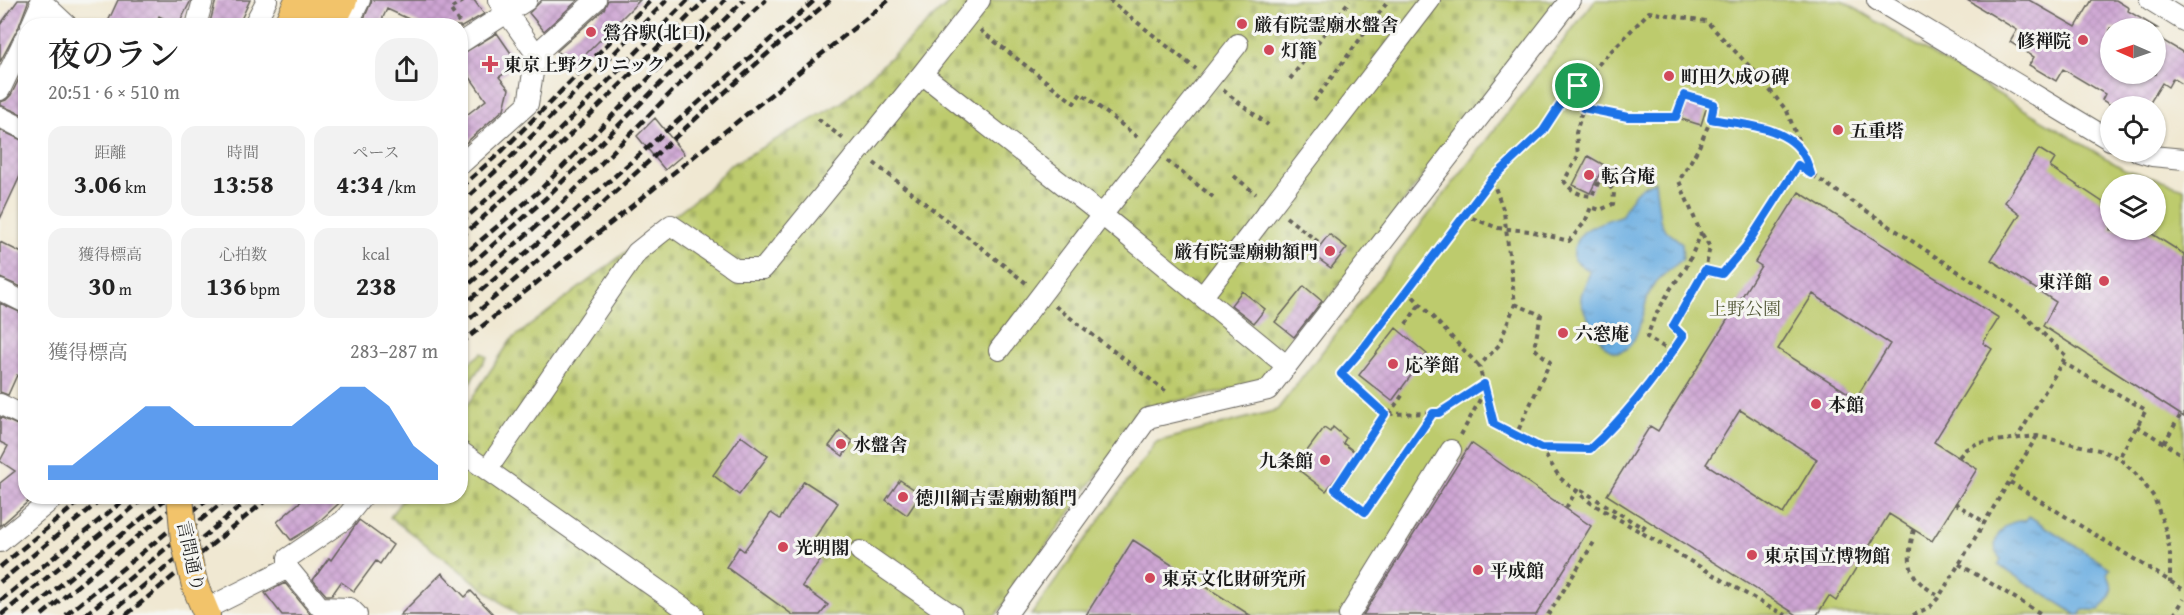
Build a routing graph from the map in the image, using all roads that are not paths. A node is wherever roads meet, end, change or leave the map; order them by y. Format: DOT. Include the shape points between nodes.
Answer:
graph roads {
  1 [pos="203,0"];
  2 [pos="267,0"];
  3 [pos="281,0"];
  4 [pos="298,0"];
  5 [pos="322,0"];
  6 [pos="344,0"];
  7 [pos="360,0"];
  8 [pos="526,0"];
  9 [pos="596,0"];
  10 [pos="980,0"];
  11 [pos="1430,0"];
  12 [pos="1570,0"];
  13 [pos="1877,0"];
  14 [pos="2150,0"];
  15 [pos="41,1"];
  16 [pos="502,6"];
  17 [pos="34,18"];
  18 [pos="59,18"];
  19 [pos="198,18"];
  20 [pos="257,18"];
  21 [pos="273,18"];
  22 [pos="290,18"];
  23 [pos="313,18"];
  24 [pos="335,18"];
  25 [pos="351,18"];
  26 [pos="2184,21"];
  27 [pos="468,38"];
  28 [pos="1238,44"];
  29 [pos="18,53"];
  30 [pos="536,54"];
  31 [pos="922,74"];
  32 [pos="0,90"];
  33 [pos="0,117"];
  34 [pos="18,126"];
  35 [pos="2100,134"];
  36 [pos="2166,157"];
  37 [pos="468,158"];
  38 [pos="2184,159"];
  39 [pos="1102,215"];
  40 [pos="0,290"];
  41 [pos="1203,296"];
  42 [pos="18,299"];
  43 [pos="999,350"];
  44 [pos="1287,366"];
  45 [pos="0,404"];
  46 [pos="18,413"];
  47 [pos="1451,450"];
  48 [pos="468,457"];
  49 [pos="487,470"];
  50 [pos="46,504"];
  51 [pos="181,504"];
  52 [pos="357,504"];
  53 [pos="0,542"];
  54 [pos="860,551"];
  55 [pos="288,568"];
  56 [pos="206,613"];
  57 [pos="357,615"];
  58 [pos="694,615"];
  59 [pos="952,615"];
  60 [pos="1006,615"];
  61 [pos="1349,615"];
  1 -- 19 [label="street"];
  2 -- 20 [label="street"];
  3 -- 21 [label="main road"];
  4 -- 22 [label="main road"];
  5 -- 23 [label="main road"];
  6 -- 24 [label="main road"];
  7 -- 25 [label="street"];
  8 -- 16 [label="street"];
  9 -- 30 [label="street"];
  10 -- 31 [label="street"];
  11 -- 41 [label="street"];
  12 -- 44 [label="street"];
  13 -- 35 [label="street"];
  14 -- 26 [label="street"];
  15 -- 17 [label="street"];
  15 -- 18 [label="street"];
  16 -- 27 [label="street"];
  16 -- 30 [label="street"];
  28 -- 39 [label="street"];
  29 -- 32 [label="street"];
  30 -- 37 [label="street" via="528,104"];
  31 -- 39 [label="street"];
  31 -- 49 [label="street" via="763,269 735,269 672,225 637,252"];
  33 -- 34 [label="street"];
  36 -- 38 [label="street"];
  39 -- 41 [label="street"];
  39 -- 43 [label="street"];
  40 -- 42 [label="street"];
  41 -- 44 [label="street"];
  44 -- 60 [label="street" via="1268,390 1148,417"];
  45 -- 46 [label="street"];
  47 -- 61 [label="street"];
  48 -- 49 [label="street"];
  49 -- 58 [label="street"];
  50 -- 53 [label="street"];
  51 -- 56 [label="main road, 言問通り, bridge" via="184,540"];
  52 -- 55 [label="street" via="344,520 288,558"];
  54 -- 59 [label="street"];
  55 -- 56 [label="street"];
  55 -- 57 [label="street" via="320,607 350,608"];
}
